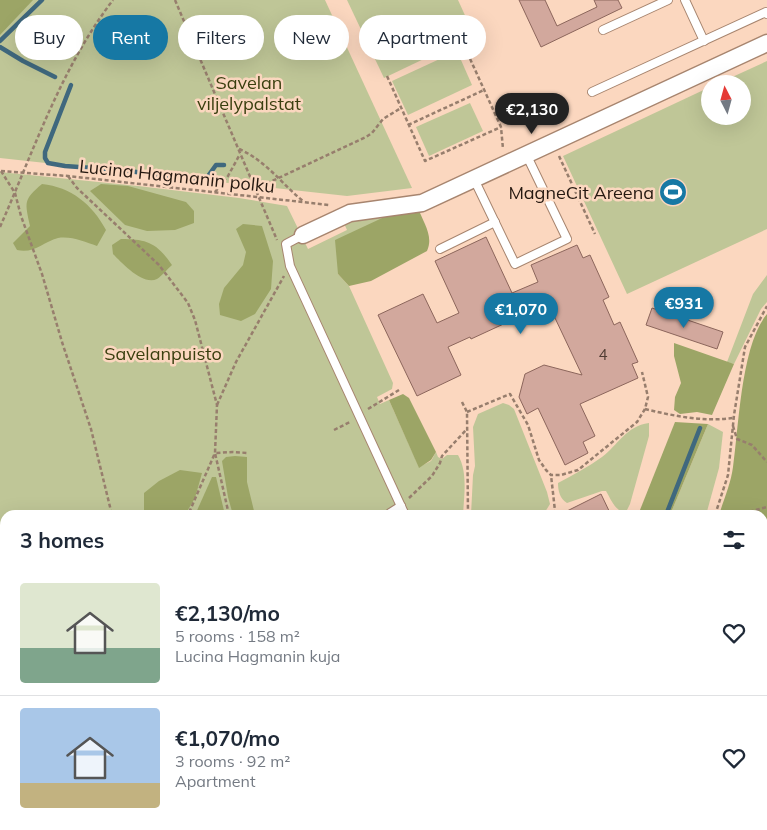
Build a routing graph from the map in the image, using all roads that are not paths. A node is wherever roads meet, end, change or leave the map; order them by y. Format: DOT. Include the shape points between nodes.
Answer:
graph roads {
  1 [pos="668,0"];
  2 [pos="685,0"];
  3 [pos="767,14"];
  4 [pos="603,30"];
  5 [pos="704,40"];
  6 [pos="767,43"];
  7 [pos="592,92"];
  8 [pos="526,154"];
  9 [pos="474,179"];
  10 [pos="495,222"];
  11 [pos="303,235"];
  12 [pos="440,248"];
  13 [pos="401,506"];
  14 [pos="395,510"];
  15 [pos="403,510"];
  1 -- 4 [label="lane"];
  2 -- 5 [label="lane"];
  3 -- 5 [label="lane"];
  5 -- 7 [label="lane"];
  6 -- 8 [label="street"];
  8 -- 9 [label="street"];
  8 -- 10 [label="lane" via="567,239 515,264"];
  9 -- 10 [label="lane"];
  9 -- 11 [label="street" via="422,203 350,213"];
  10 -- 12 [label="lane"];
  11 -- 13 [label="lane" via="286,244 290,266"];
  13 -- 14 [label="lane"];
  13 -- 15 [label="lane"];
}
